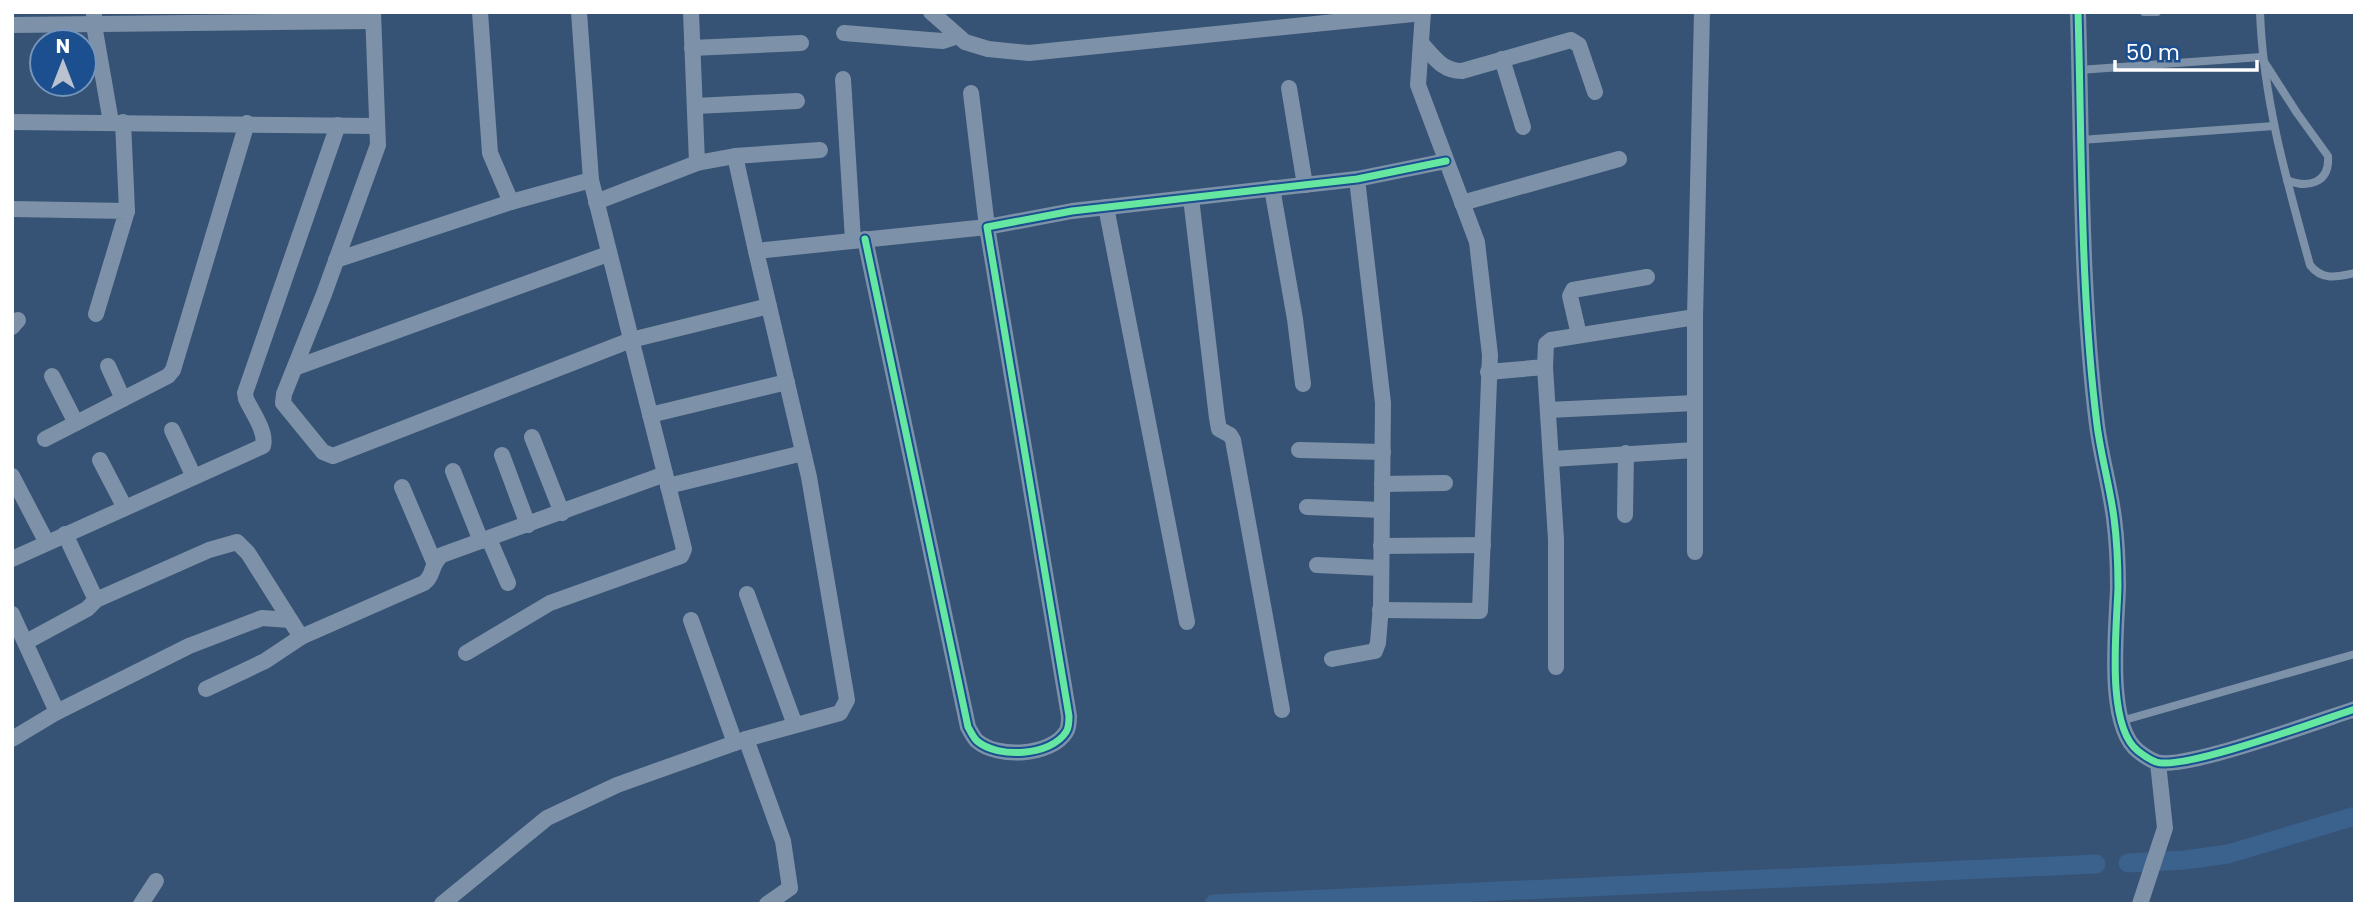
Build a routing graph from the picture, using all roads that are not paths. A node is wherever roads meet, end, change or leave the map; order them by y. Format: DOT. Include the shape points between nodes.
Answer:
graph roads {
  1 [pos="480,12"];
  2 [pos="579,12"];
  3 [pos="691,12"];
  4 [pos="931,12"];
  5 [pos="1702,12"];
  6 [pos="2078,12"];
  7 [pos="2144,12"];
  8 [pos="2157,12"];
  9 [pos="2260,12"];
  10 [pos="1423,13"];
  11 [pos="373,17"];
  12 [pos="94,18"];
  13 [pos="19,21"];
  14 [pos="844,33"];
  15 [pos="958,36"];
  16 [pos="801,43"];
  17 [pos="1421,43"];
  18 [pos="692,48"];
  19 [pos="2261,57"];
  20 [pos="1502,59"];
  21 [pos="2079,70"];
  22 [pos="843,79"];
  23 [pos="1289,88"];
  24 [pos="1595,92"];
  25 [pos="971,93"];
  26 [pos="797,102"];
  27 [pos="695,106"];
  28 [pos="12,122"];
  29 [pos="117,122"];
  30 [pos="247,123"];
  31 [pos="338,125"];
  32 [pos="377,126"];
  33 [pos="2274,126"];
  34 [pos="1523,127"];
  35 [pos="2081,140"];
  36 [pos="820,150"];
  37 [pos="735,156"];
  38 [pos="1619,159"];
  39 [pos="1446,161"];
  40 [pos="697,163"];
  41 [pos="1357,179"];
  42 [pos="591,180"];
  43 [pos="2287,180"];
  44 [pos="1306,185"];
  45 [pos="1272,188"];
  46 [pos="1191,198"];
  47 [pos="511,202"];
  48 [pos="596,202"];
  49 [pos="1462,203"];
  50 [pos="1106,207"];
  51 [pos="12,209"];
  52 [pos="127,211"];
  53 [pos="987,228"];
  54 [pos="859,239"];
  55 [pos="756,251"];
  56 [pos="608,254"];
  57 [pos="336,260"];
  58 [pos="2355,273"];
  59 [pos="1647,277"];
  60 [pos="769,306"];
  61 [pos="96,314"];
  62 [pos="1695,317"];
  63 [pos="1579,335"];
  64 [pos="631,340"];
  65 [pos="108,366"];
  66 [pos="297,367"];
  67 [pos="1545,367"];
  68 [pos="1488,372"];
  69 [pos="52,376"];
  70 [pos="787,382"];
  71 [pos="1303,384"];
  72 [pos="123,399"];
  73 [pos="1695,403"];
  74 [pos="1548,410"];
  75 [pos="650,415"];
  76 [pos="76,423"];
  77 [pos="172,430"];
  78 [pos="532,437"];
  79 [pos="45,439"];
  80 [pos="1299,450"];
  81 [pos="1695,450"];
  82 [pos="1382,452"];
  83 [pos="803,453"];
  84 [pos="1626,453"];
  85 [pos="502,455"];
  86 [pos="1552,459"];
  87 [pos="100,460"];
  88 [pos="453,471"];
  89 [pos="12,476"];
  90 [pos="194,477"];
  91 [pos="666,480"];
  92 [pos="1445,483"];
  93 [pos="1382,484"];
  94 [pos="402,488"];
  95 [pos="1307,507"];
  96 [pos="125,508"];
  97 [pos="1382,510"];
  98 [pos="562,513"];
  99 [pos="1625,515"];
  100 [pos="528,525"];
  101 [pos="65,534"];
  102 [pos="485,540"];
  103 [pos="47,543"];
  104 [pos="1483,545"];
  105 [pos="1381,546"];
  106 [pos="1695,552"];
  107 [pos="12,559"];
  108 [pos="434,562"];
  109 [pos="1317,565"];
  110 [pos="1381,568"];
  111 [pos="508,583"];
  112 [pos="747,594"];
  113 [pos="96,600"];
  114 [pos="1380,610"];
  115 [pos="12,614"];
  116 [pos="290,620"];
  117 [pos="691,620"];
  118 [pos="1187,622"];
  119 [pos="301,637"];
  120 [pos="26,642"];
  121 [pos="466,653"];
  122 [pos="2355,654"];
  123 [pos="1332,659"];
  124 [pos="1556,667"];
  125 [pos="206,689"];
  126 [pos="2355,709"];
  127 [pos="1282,710"];
  128 [pos="57,712"];
  129 [pos="2121,721"];
  130 [pos="794,725"];
  131 [pos="12,739"];
  132 [pos="740,741"];
  133 [pos="2158,763"];
  134 [pos="156,880"];
  135 [pos="141,904"];
  136 [pos="442,904"];
  137 [pos="766,904"];
  138 [pos="2140,904"];
  1 -- 47 [label="street" via="491,153"];
  2 -- 42 [label="street"];
  3 -- 18 [label="street"];
  4 -- 15 [label="street"];
  5 -- 62 [label="street"];
  6 -- 21 [label="street"];
  7 -- 8 [label="lane"];
  9 -- 19 [label="lane"];
  10 -- 15 [label="street" via="1030,53 988,49 965,43"];
  10 -- 17 [label="street"];
  11 -- 12 [label="street"];
  11 -- 32 [label="street"];
  12 -- 13 [label="street"];
  12 -- 29 [label="street"];
  14 -- 15 [label="street" via="943,41"];
  16 -- 18 [label="street"];
  17 -- 20 [label="street" via="1452,71"];
  17 -- 39 [label="street" via="1418,85"];
  18 -- 27 [label="street"];
  19 -- 21 [label="lane"];
  19 -- 33 [label="lane"];
  19 -- 43 [label="lane" via="2328,156 2327,171 2319,180 2307,185"];
  20 -- 24 [label="street" via="1571,40 1580,45"];
  20 -- 34 [label="street"];
  21 -- 35 [label="street"];
  22 -- 54 [label="street"];
  23 -- 44 [label="street"];
  25 -- 53 [label="street"];
  26 -- 27 [label="street"];
  27 -- 40 [label="street"];
  28 -- 29 [label="street"];
  29 -- 30 [label="street"];
  29 -- 52 [label="street"];
  30 -- 31 [label="street"];
  30 -- 72 [label="street" via="173,370"];
  31 -- 32 [label="street"];
  31 -- 90 [label="street" via="245,393 265,440 262,446"];
  32 -- 57 [label="street" via="378,145"];
  33 -- 35 [label="lane"];
  33 -- 43 [label="lane"];
  35 -- 129 [label="street" via="2096,412 2115,519 2116,676"];
  36 -- 37 [label="street"];
  37 -- 40 [label="street"];
  37 -- 55 [label="street"];
  38 -- 49 [label="street"];
  39 -- 41 [label="street"];
  39 -- 49 [label="street"];
  40 -- 48 [label="street"];
  41 -- 44 [label="street"];
  41 -- 82 [label="street" via="1382,388"];
  42 -- 47 [label="street"];
  42 -- 48 [label="street"];
  43 -- 58 [label="lane" via="2315,272 2336,277"];
  44 -- 45 [label="street"];
  45 -- 46 [label="street"];
  45 -- 71 [label="street"];
  46 -- 50 [label="street"];
  46 -- 127 [label="street" via="1217,418 1219,429 1233,440"];
  47 -- 57 [label="street"];
  48 -- 56 [label="street"];
  49 -- 68 [label="street" via="1477,242"];
  50 -- 53 [label="street"];
  50 -- 118 [label="street"];
  51 -- 52 [label="street"];
  52 -- 61 [label="street"];
  53 -- 54 [label="street"];
  53 -- 54 [label="street" via="1069,716 1066,733 1055,742 1022,753 985,746 968,727"];
  54 -- 55 [label="street"];
  55 -- 60 [label="street"];
  56 -- 64 [label="street"];
  56 -- 66 [label="street"];
  57 -- 66 [label="street"];
  59 -- 63 [label="street" via="1573,290 1570,296"];
  60 -- 64 [label="street"];
  60 -- 70 [label="street"];
  62 -- 63 [label="street"];
  62 -- 73 [label="street"];
  63 -- 67 [label="street" via="1546,344"];
  64 -- 66 [label="street" via="333,456 323,452 283,403"];
  64 -- 75 [label="street"];
  65 -- 72 [label="street"];
  67 -- 68 [label="street"];
  67 -- 74 [label="street"];
  68 -- 104 [label="street"];
  69 -- 76 [label="street"];
  70 -- 75 [label="street"];
  70 -- 83 [label="street"];
  72 -- 76 [label="street"];
  73 -- 74 [label="street"];
  73 -- 81 [label="street"];
  74 -- 86 [label="street"];
  75 -- 91 [label="street"];
  76 -- 79 [label="street"];
  77 -- 90 [label="street"];
  78 -- 98 [label="street"];
  80 -- 82 [label="street"];
  81 -- 84 [label="street"];
  81 -- 106 [label="street"];
  82 -- 93 [label="street"];
  83 -- 91 [label="street"];
  83 -- 130 [label="street" via="847,700 840,713"];
  84 -- 86 [label="street"];
  84 -- 99 [label="street"];
  85 -- 100 [label="street"];
  86 -- 124 [label="street"];
  87 -- 96 [label="street"];
  88 -- 102 [label="street"];
  89 -- 103 [label="street"];
  90 -- 96 [label="street"];
  91 -- 98 [label="street"];
  91 -- 121 [label="street" via="684,549 681,556 550,603"];
  92 -- 93 [label="street"];
  93 -- 97 [label="street"];
  94 -- 108 [label="street"];
  95 -- 97 [label="street"];
  96 -- 101 [label="street"];
  97 -- 105 [label="street"];
  98 -- 100 [label="street"];
  100 -- 102 [label="street"];
  101 -- 103 [label="street"];
  101 -- 113 [label="street"];
  102 -- 108 [label="street"];
  102 -- 111 [label="street"];
  103 -- 107 [label="street"];
  104 -- 105 [label="street"];
  104 -- 114 [label="street" via="1480,611"];
  105 -- 110 [label="street"];
  108 -- 119 [label="street" via="424,583"];
  109 -- 110 [label="street"];
  110 -- 114 [label="street"];
  112 -- 130 [label="street"];
  113 -- 116 [label="street" via="237,542"];
  113 -- 120 [label="street"];
  114 -- 123 [label="street" via="1375,651"];
  115 -- 120 [label="street"];
  116 -- 119 [label="street"];
  116 -- 128 [label="street" via="262,618 189,646"];
  117 -- 132 [label="street"];
  119 -- 125 [label="street"];
  120 -- 128 [label="street"];
  122 -- 129 [label="lane"];
  126 -- 133 [label="street" via="2212,755"];
  128 -- 131 [label="street"];
  129 -- 133 [label="street" via="2136,750"];
  130 -- 132 [label="street"];
  132 -- 136 [label="street" via="617,785 547,818"];
  132 -- 137 [label="street" via="783,841 790,888"];
  133 -- 138 [label="street" via="2165,828"];
  134 -- 135 [label="street"];
}
